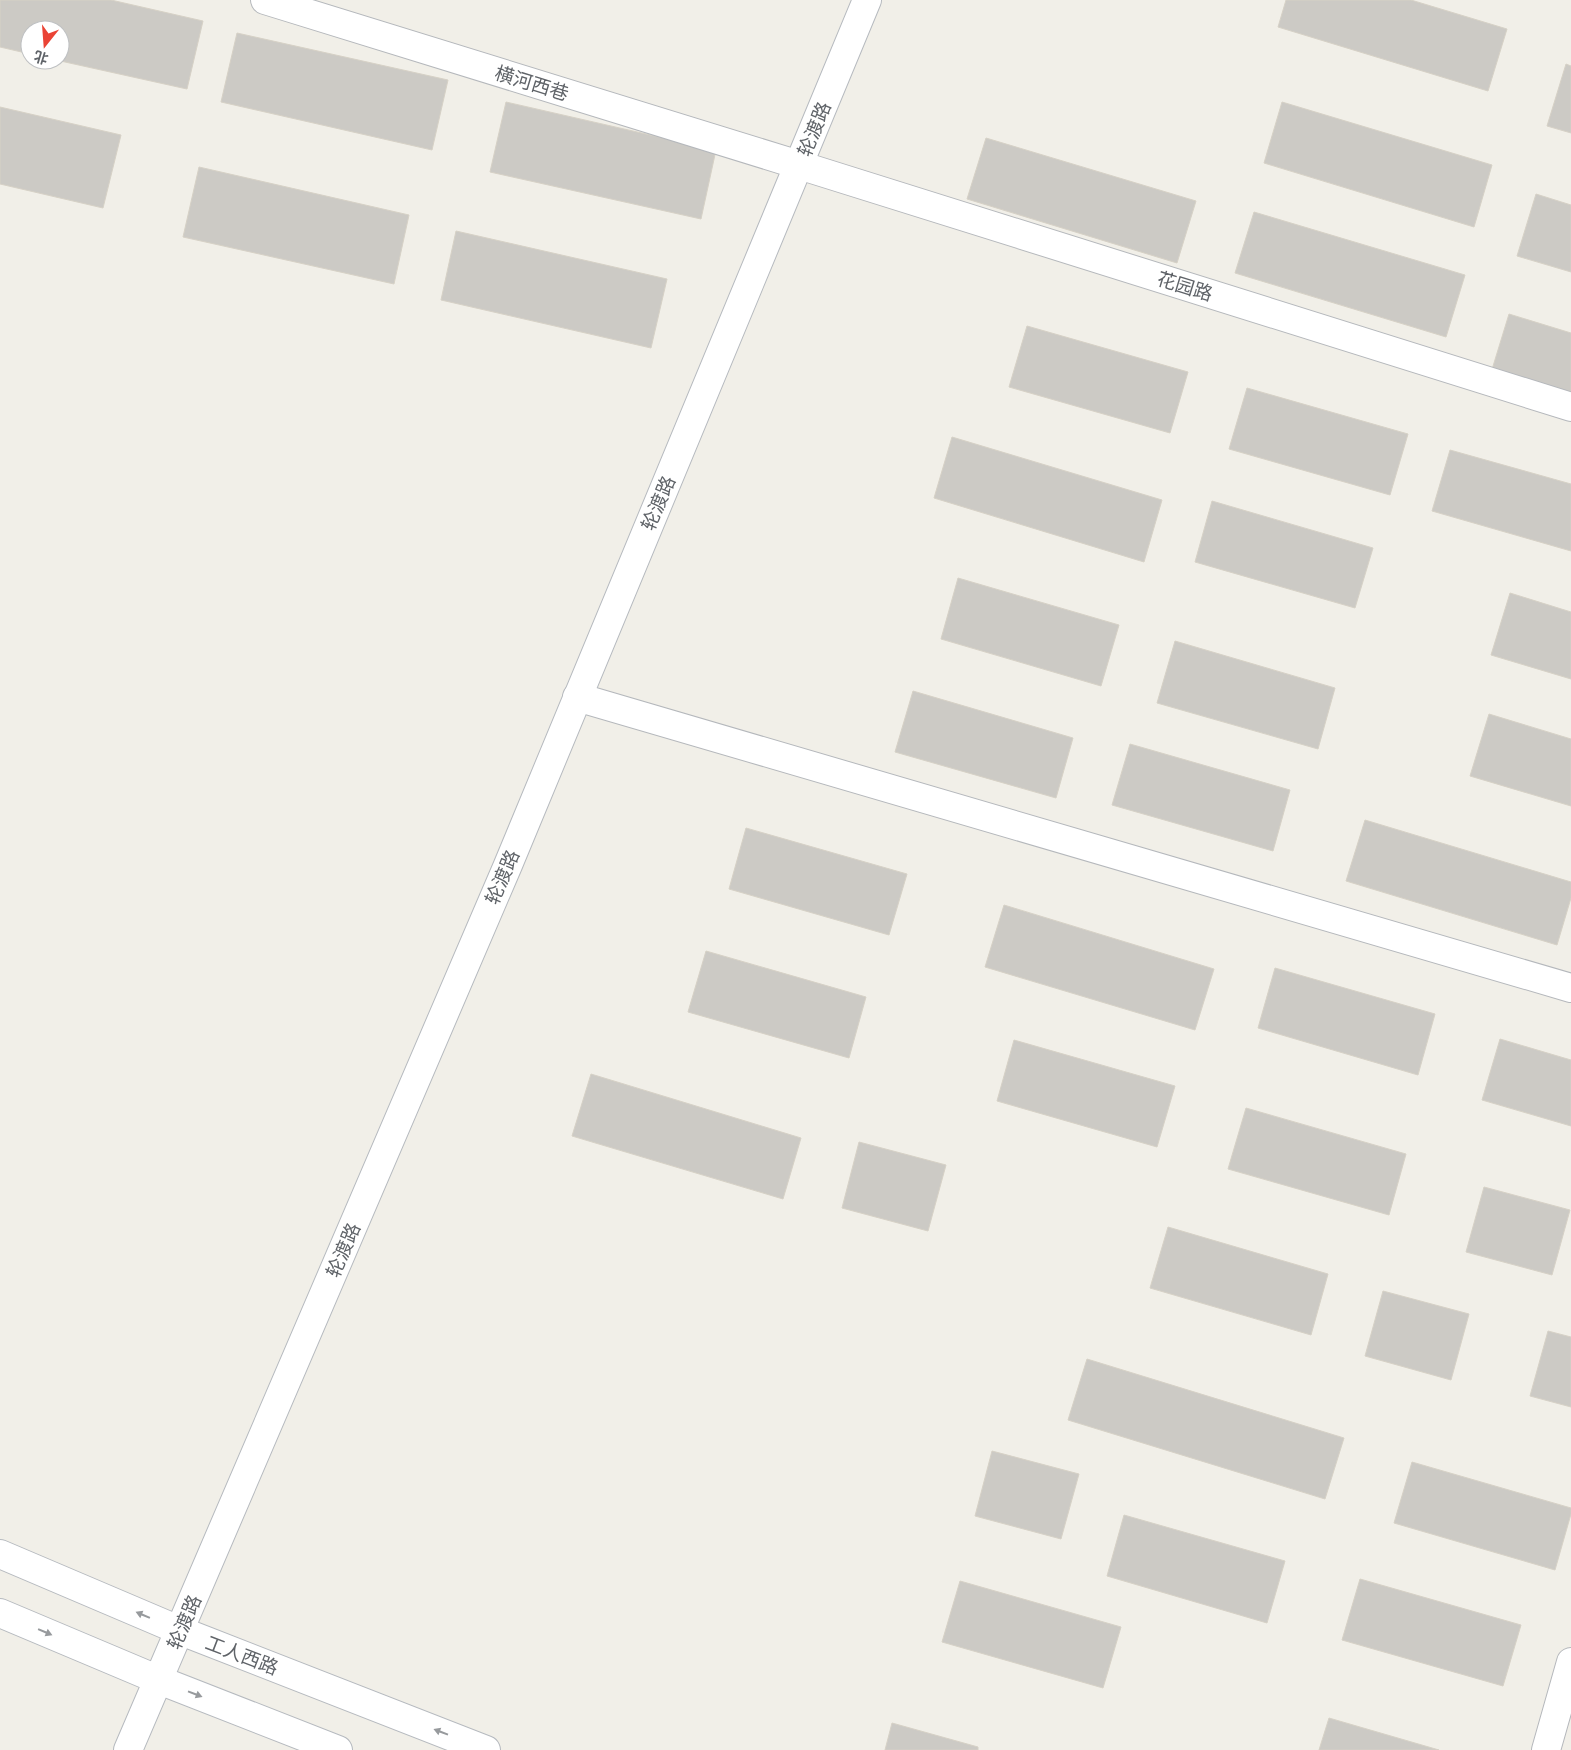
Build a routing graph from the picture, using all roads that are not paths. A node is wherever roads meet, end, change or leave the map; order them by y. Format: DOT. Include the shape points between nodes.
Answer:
graph roads {
  1 [pos="265,0"];
  2 [pos="867,0"];
  3 [pos="799,165"];
  4 [pos="1571,407"];
  5 [pos="577,697"];
  6 [pos="1571,988"];
  7 [pos="0,1554"];
  8 [pos="0,1613"];
  9 [pos="181,1631"];
  10 [pos="1571,1662"];
  11 [pos="159,1680"];
  12 [pos="128,1750"];
  13 [pos="338,1750"];
  14 [pos="486,1750"];
  15 [pos="1546,1750"];
  1 -- 3 [label="main road, 横河西巷"];
  2 -- 3 [label="main road, 轮渡路"];
  3 -- 4 [label="main road, 花园路"];
  3 -- 5 [label="main road, 轮渡路"];
  5 -- 6 [label="main road"];
  5 -- 9 [label="main road, 轮渡路"];
  9 -- 7 [label="main road, 工人西路, one-way"];
  8 -- 11 [label="main road, one-way"];
  9 -- 11 [label="main road, 轮渡路"];
  14 -- 9 [label="main road, 工人西路, one-way"];
  10 -- 15 [label="main road"];
  11 -- 12 [label="main road, 轮渡路"];
  11 -- 13 [label="main road, one-way"];
}
